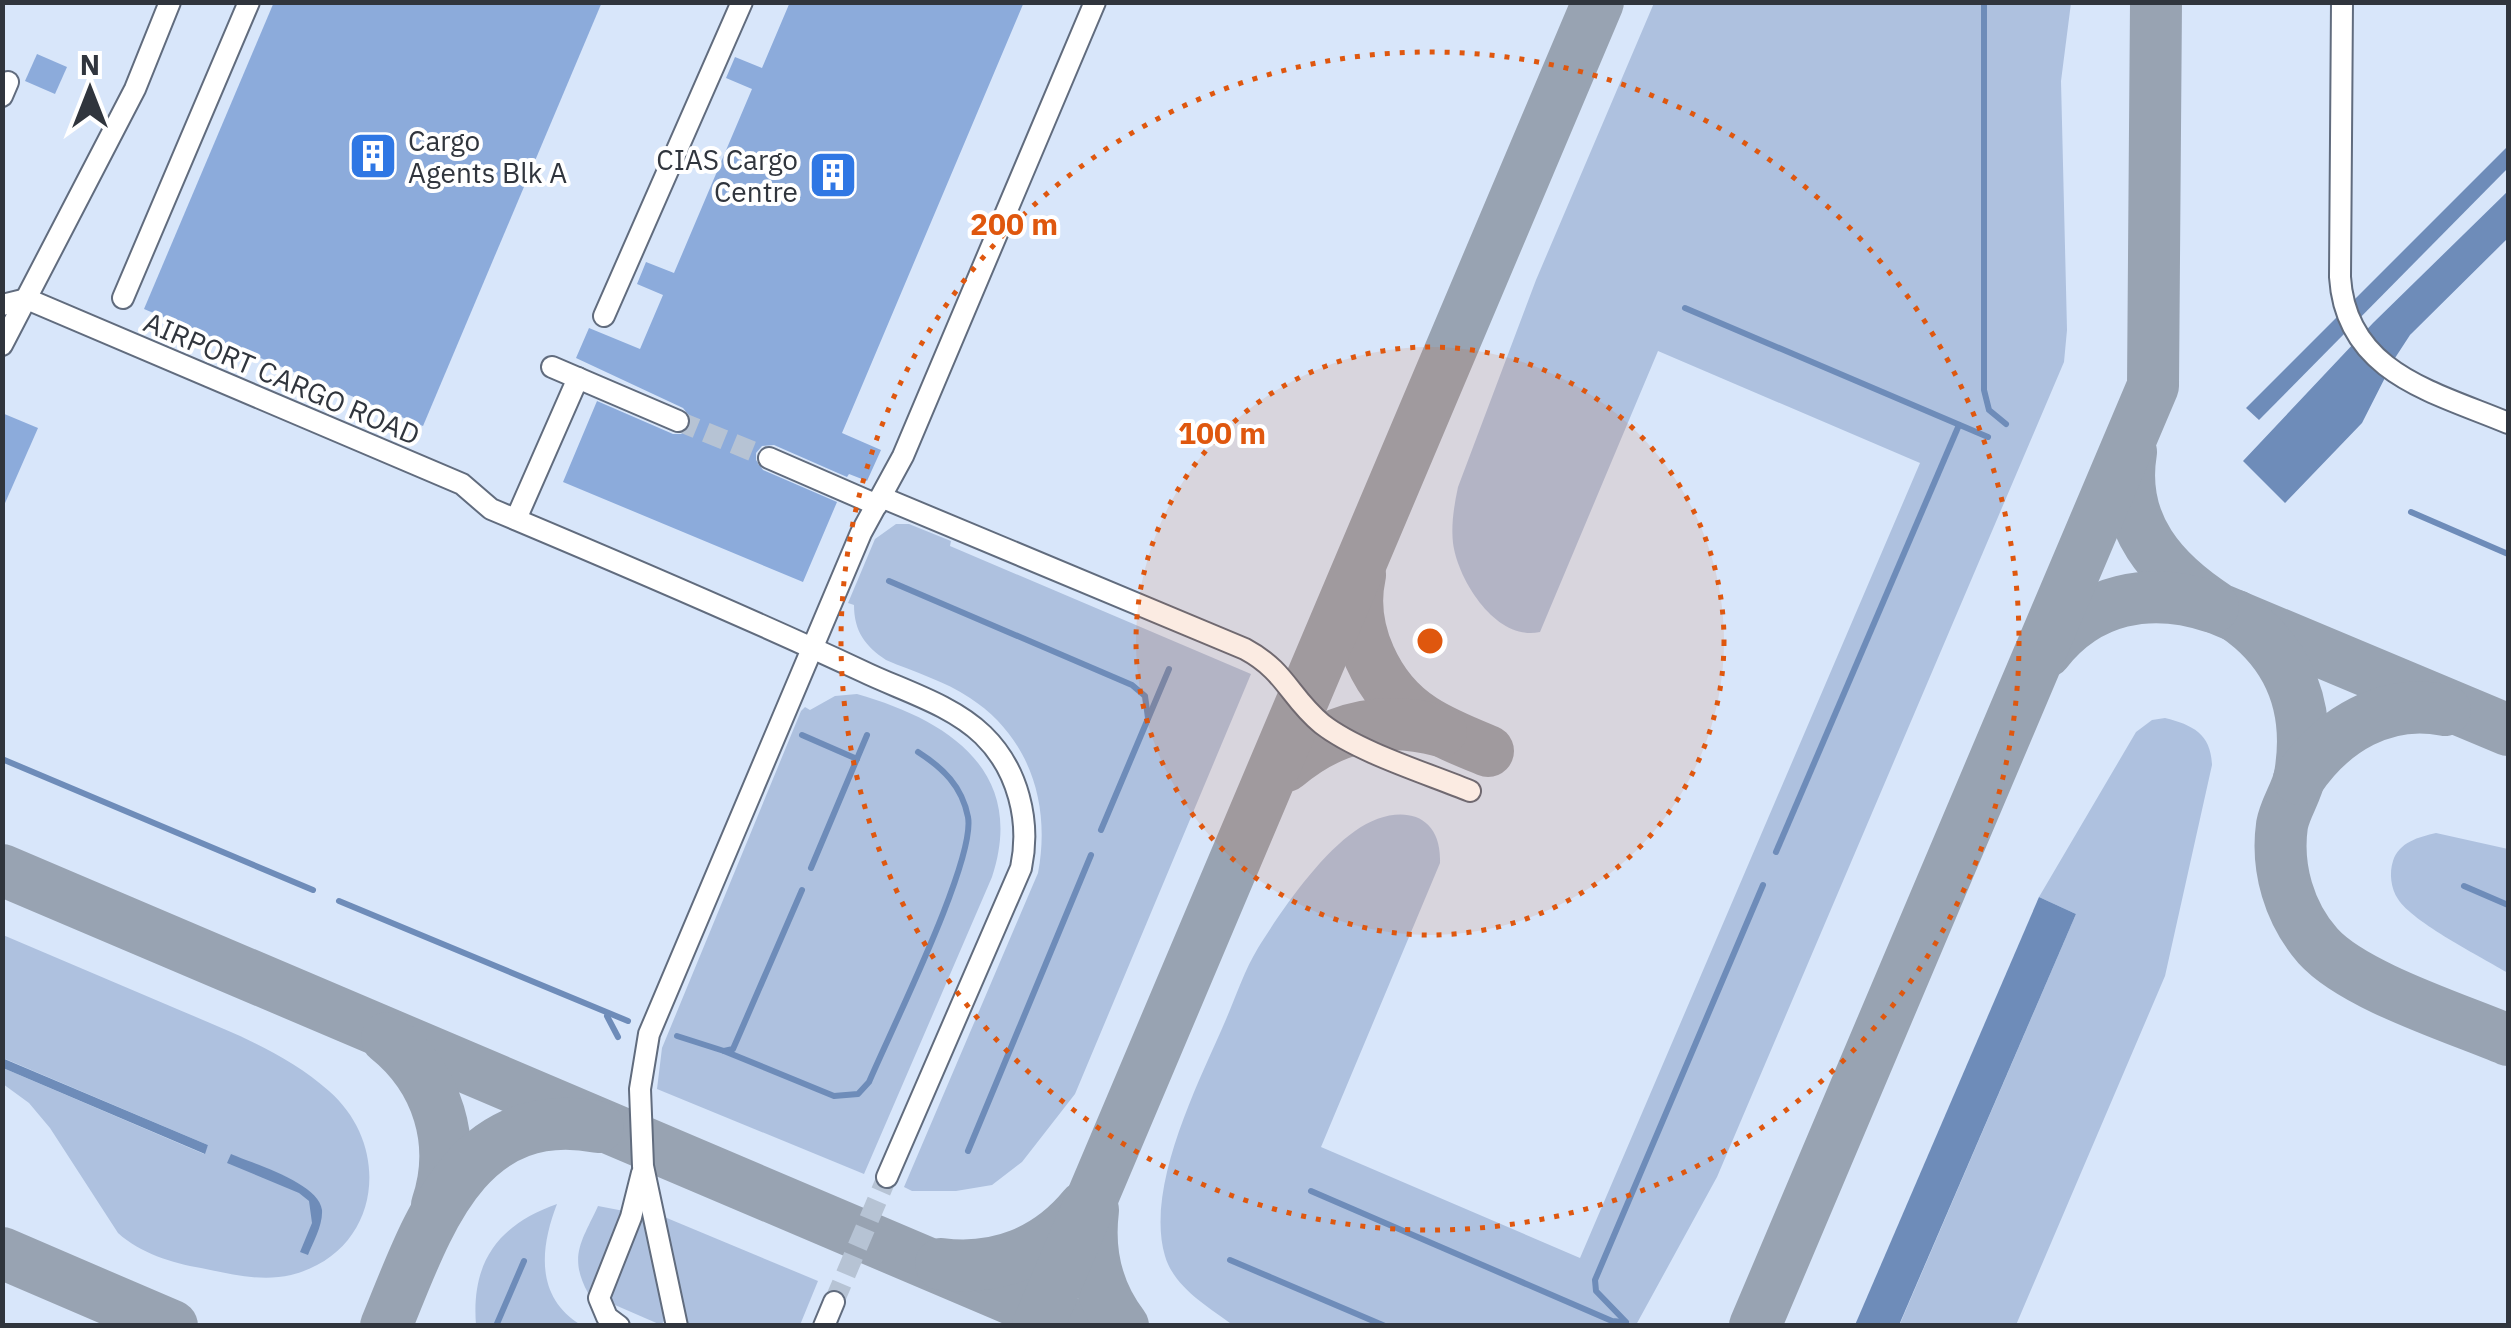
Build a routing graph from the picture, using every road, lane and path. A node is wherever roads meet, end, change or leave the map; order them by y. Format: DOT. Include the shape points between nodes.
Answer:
graph roads {
  1 [pos="170,2"];
  2 [pos="249,2"];
  3 [pos="1095,2"];
  4 [pos="2342,2"];
  5 [pos="741,3"];
  6 [pos="123,298"];
  7 [pos="28,299"];
  8 [pos="2,306"];
  9 [pos="604,316"];
  10 [pos="2,345"];
  11 [pos="552,367"];
  12 [pos="578,378"];
  13 [pos="678,420"];
  14 [pos="2508,423"];
  15 [pos="769,458"];
  16 [pos="879,501"];
  17 [pos="516,519"];
  18 [pos="812,648"];
  19 [pos="1470,792"];
  20 [pos="643,1166"];
  21 [pos="888,1178"];
  22 [pos="834,1302"];
  23 [pos="620,1326"];
  24 [pos="676,1326"];
  25 [pos="824,1326"];
  1 -- 7 [label="lane" via="135,89"];
  2 -- 6 [label="lane"];
  3 -- 16 [label="lane"];
  4 -- 14 [label="lane" via="2346,314 2362,344 2394,372"];
  5 -- 9 [label="lane"];
  7 -- 8 [label="lane"];
  7 -- 10 [label="lane"];
  7 -- 17 [label="lane, AIRPORT CARGO ROAD" via="462,484 491,509"];
  11 -- 12 [label="lane"];
  12 -- 13 [label="lane"];
  12 -- 17 [label="lane"];
  15 -- 16 [label="lane"];
  16 -- 18 [label="lane"];
  16 -- 19 [label="lane" via="1244,649 1276,670 1323,725"];
  17 -- 18 [label="lane, AIRPORT CARGO ROAD"];
  18 -- 20 [label="lane" via="648,1034 640,1089"];
  18 -- 21 [label="lane, AIRPORT CARGO ROAD" via="960,718 984,736 1010,774 1023,812 1025,850 1016,882"];
  20 -- 23 [label="lane" via="599,1298 607,1318"];
  20 -- 24 [label="lane"];
  22 -- 25 [label="lane"];
}
